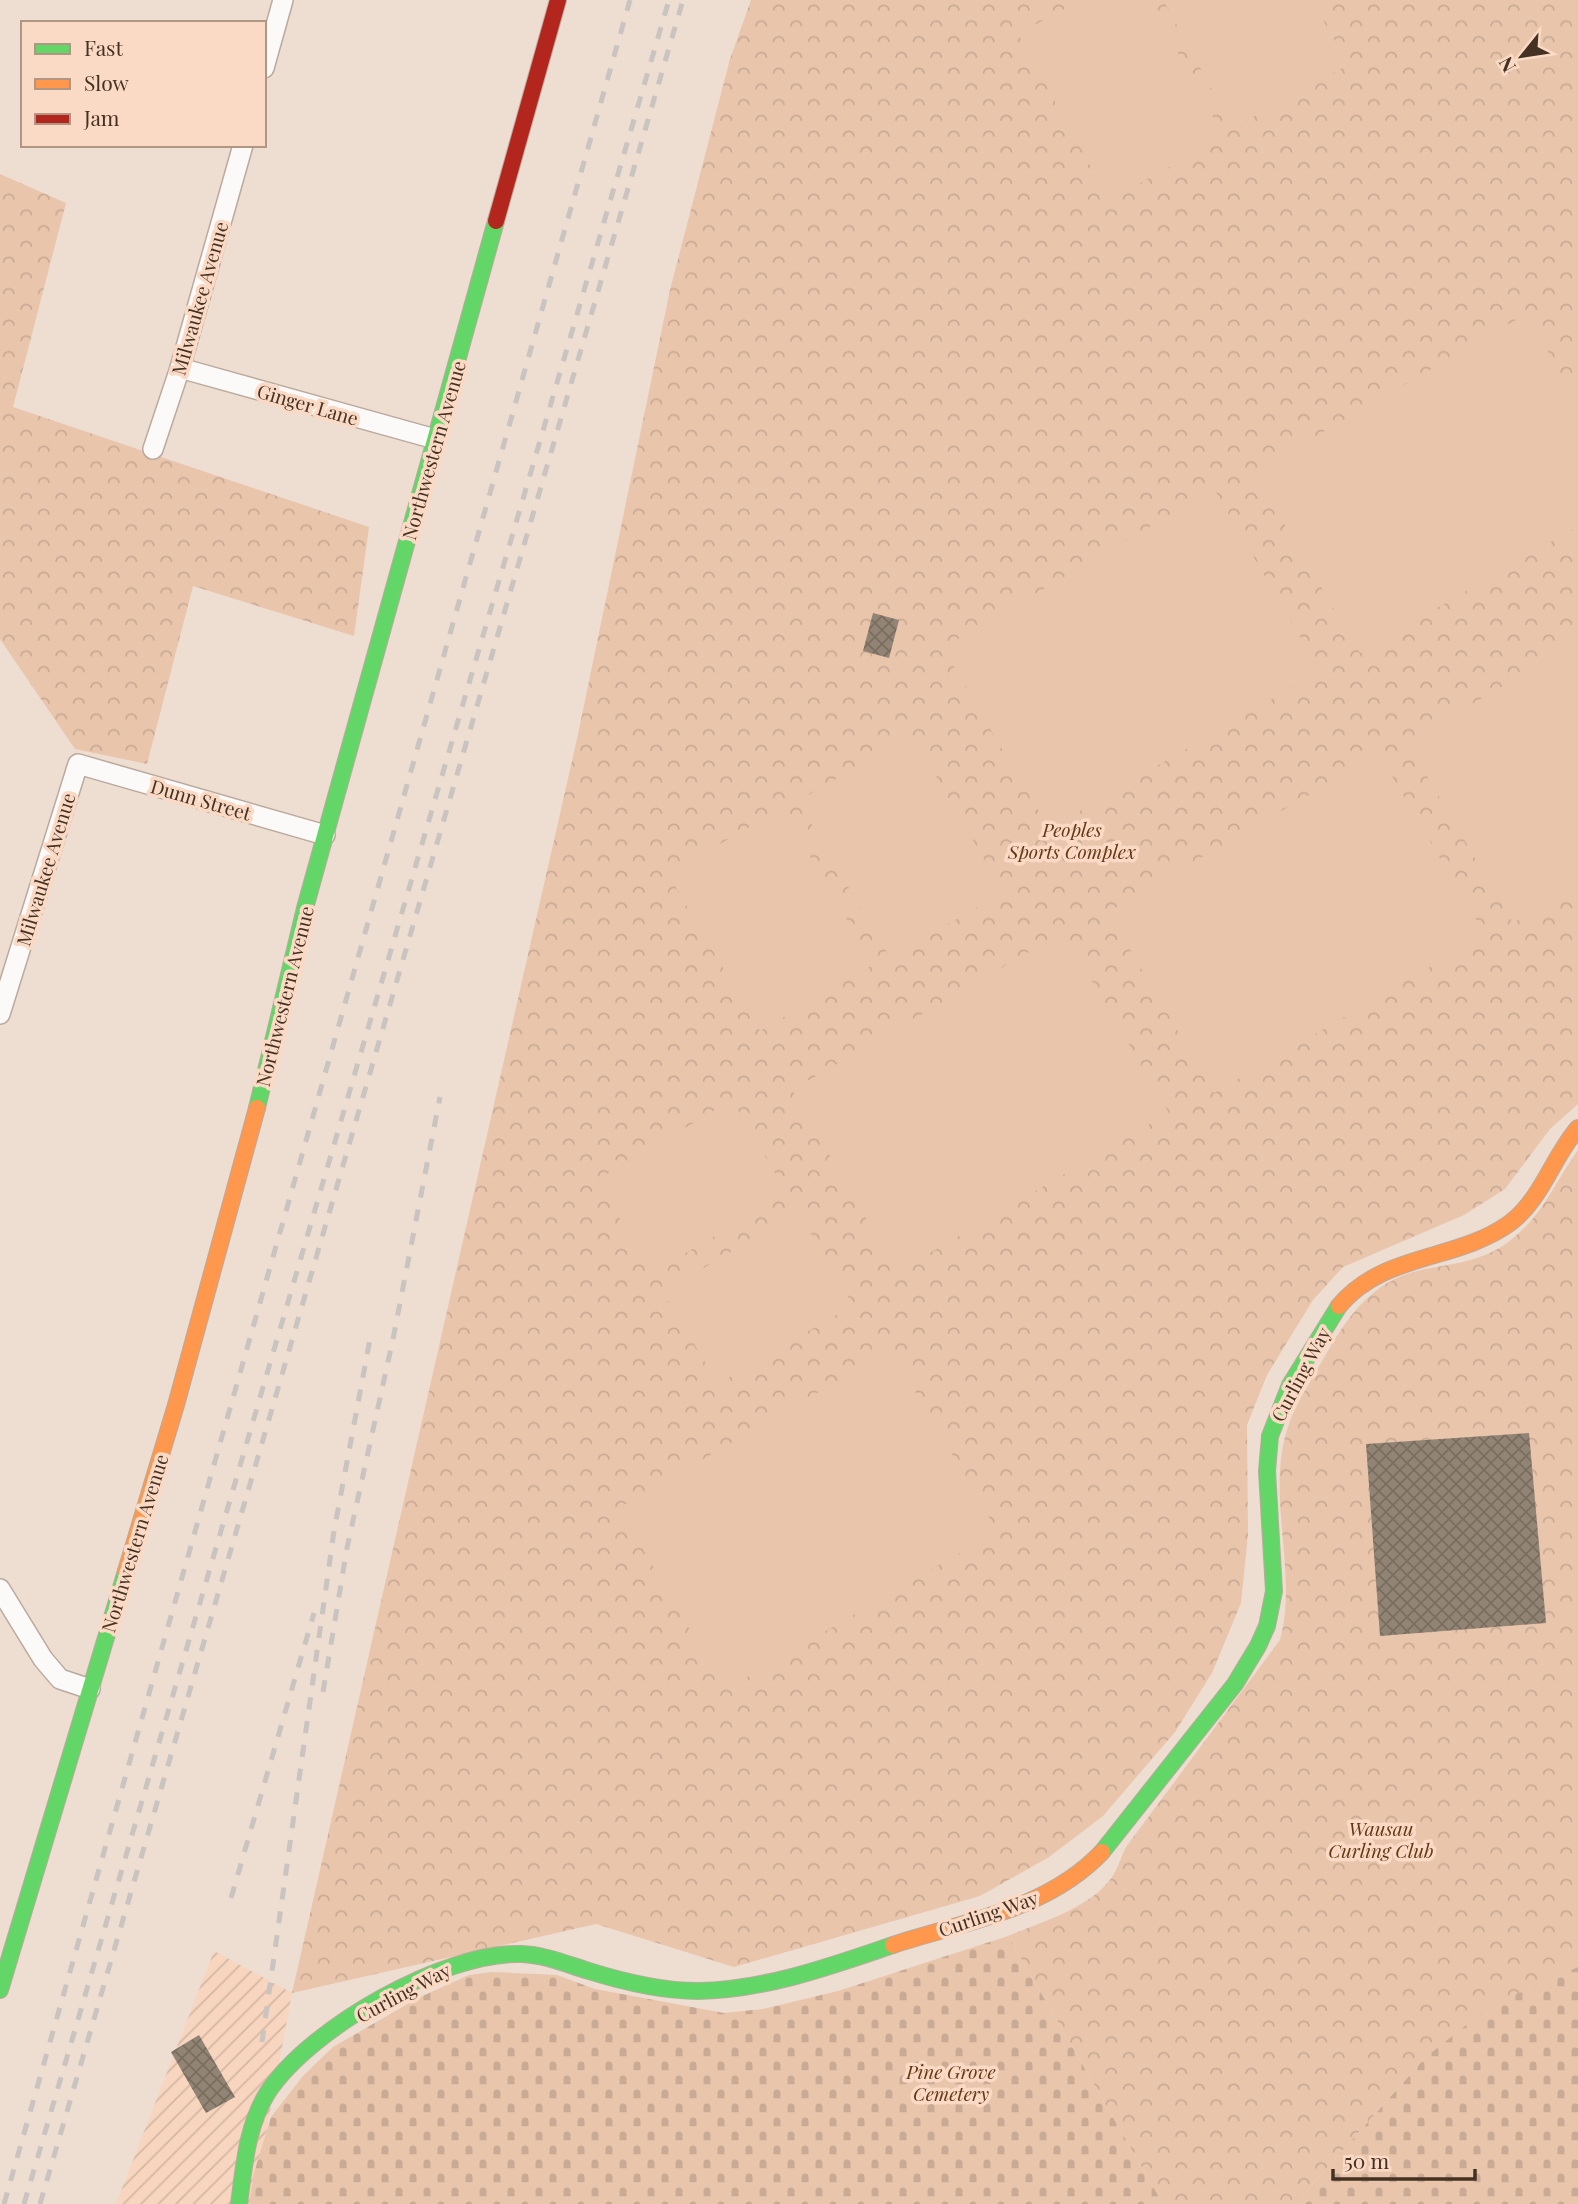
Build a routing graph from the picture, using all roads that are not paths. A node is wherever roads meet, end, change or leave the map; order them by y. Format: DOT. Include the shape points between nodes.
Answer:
graph roads {
  1 [pos="283,0"];
  2 [pos="558,0"];
  3 [pos="266,61"];
  4 [pos="242,147"];
  5 [pos="180,368"];
  6 [pos="435,439"];
  7 [pos="153,449"];
  8 [pos="78,764"];
  9 [pos="325,835"];
  10 [pos="0,1014"];
  11 [pos="1578,1128"];
  12 [pos="0,1589"];
  13 [pos="90,1689"];
  14 [pos="0,1990"];
  15 [pos="239,2204"];
  1 -- 3 [label="street"];
  2 -- 6 [label="street, Northwestern Avenue"];
  4 -- 5 [label="street, Milwaukee Avenue"];
  5 -- 6 [label="street, Ginger Lane"];
  5 -- 7 [label="street, Milwaukee Avenue"];
  6 -- 9 [label="street, Northwestern Avenue"];
  8 -- 9 [label="street, Dunn Street"];
  8 -- 10 [label="street, Milwaukee Avenue"];
  9 -- 13 [label="street, Northwestern Avenue" via="176,1405"];
  11 -- 15 [label="street, Curling Way" via="1535,1197 1513,1220 1464,1248 1402,1261 1377,1272 1336,1309 1281,1405 1269,1442 1267,1492 1274,1577 1264,1632 1241,1673 1161,1778 1081,1871 1051,1892 1009,1909 808,1972 746,1986 660,1988 520,1954 469,1960 434,1972 320,2039 287,2067 254,2122"];
  12 -- 13 [label="street" via="60,1679"];
  13 -- 14 [label="street, Northwestern Avenue"];
}
